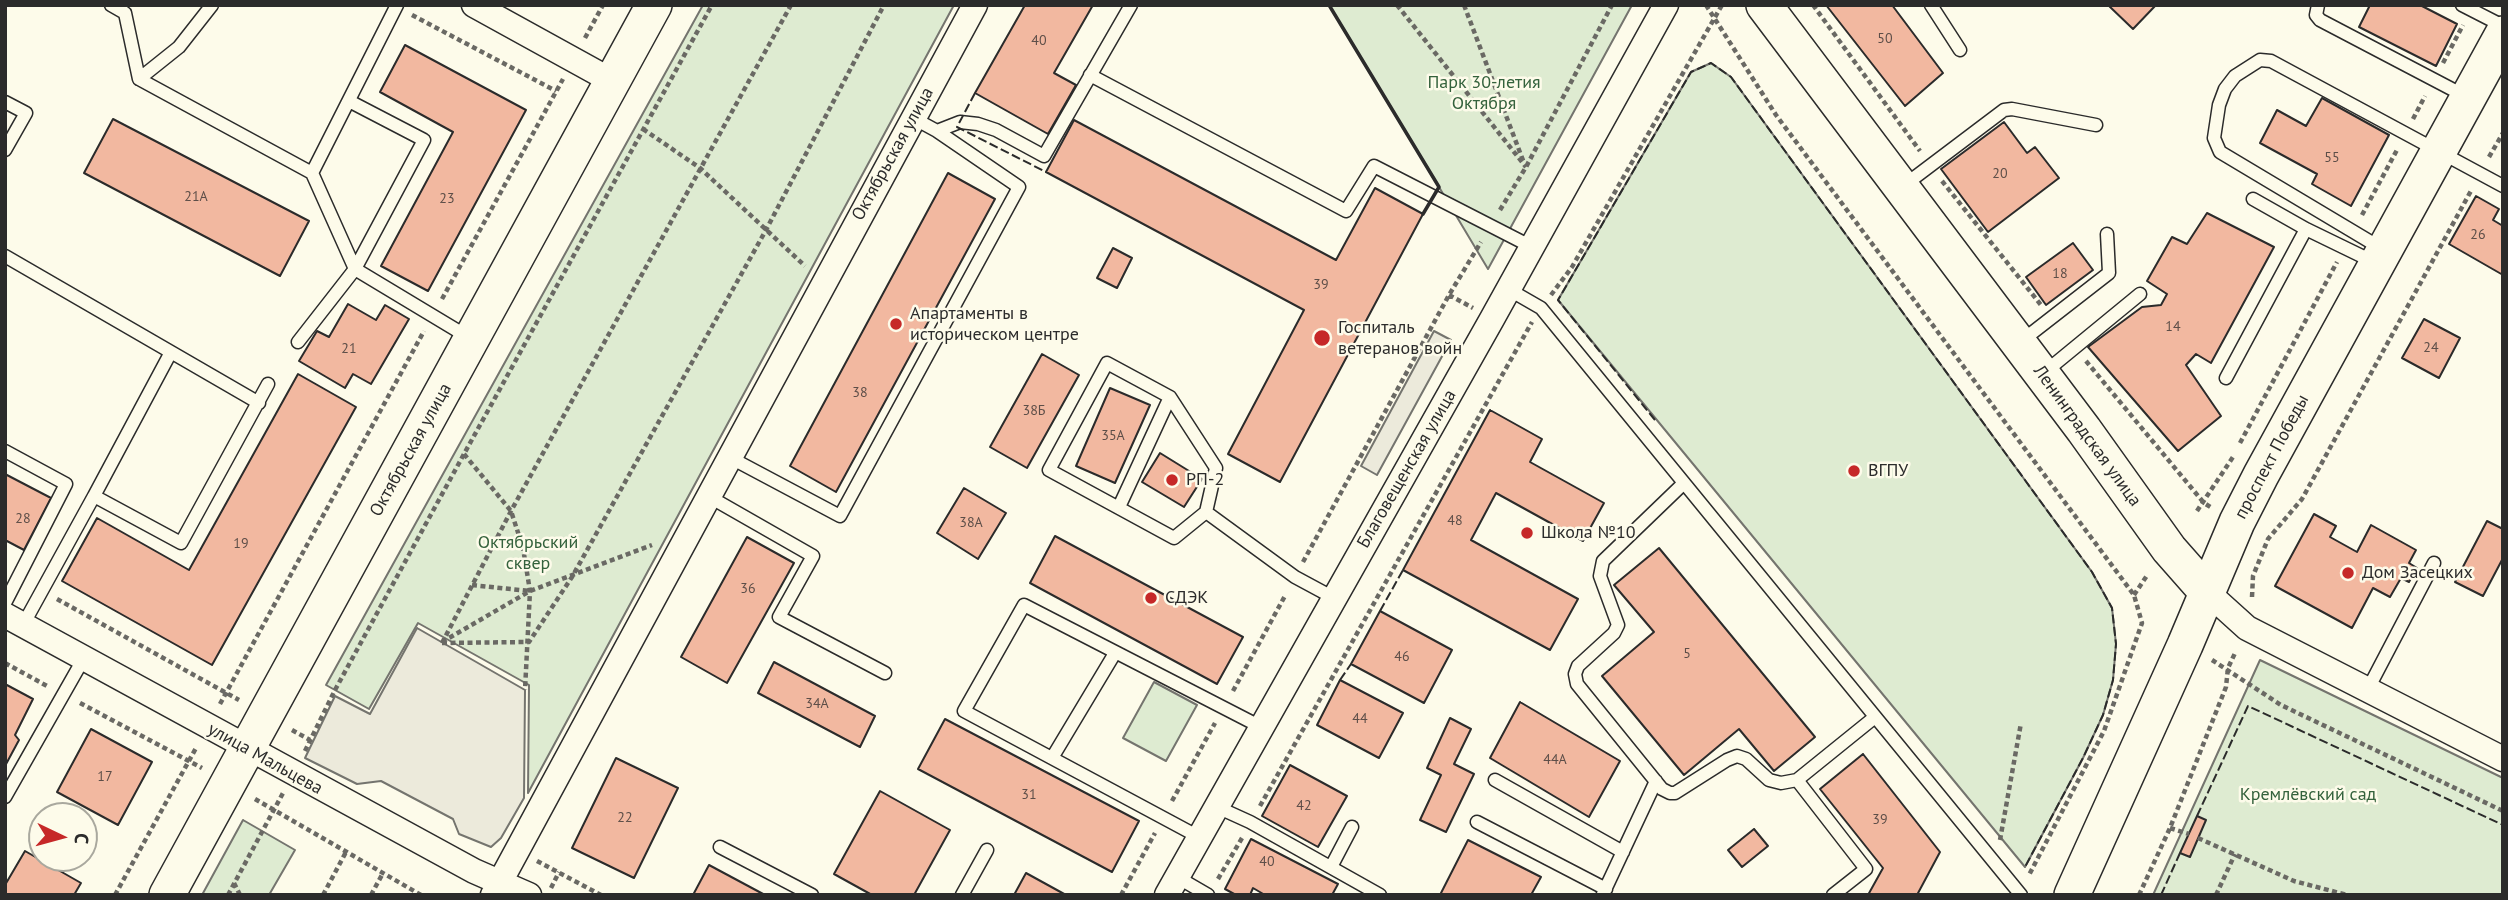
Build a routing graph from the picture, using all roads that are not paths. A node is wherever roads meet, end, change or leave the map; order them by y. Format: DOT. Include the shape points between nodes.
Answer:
graph roads {
  1 [pos="111,5"];
  2 [pos="212,5"];
  3 [pos="474,5"];
  4 [pos="654,5"];
  5 [pos="975,5"];
  6 [pos="1131,5"];
  7 [pos="1666,5"];
  8 [pos="1764,5"];
  9 [pos="1931,5"];
  10 [pos="2318,5"];
  11 [pos="2462,5"];
  12 [pos="397,6"];
  13 [pos="2503,26"];
  14 [pos="2503,34"];
  15 [pos="1960,50"];
  16 [pos="1090,75"];
  17 [pos="139,79"];
  18 [pos="612,81"];
  19 [pos="2468,98"];
  20 [pos="349,101"];
  21 [pos="5,102"];
  22 [pos="913,118"];
  23 [pos="2096,125"];
  24 [pos="937,131"];
  25 [pos="5,150"];
  26 [pos="2438,153"];
  27 [pos="312,173"];
  28 [pos="1902,187"];
  29 [pos="2503,187"];
  30 [pos="2253,199"];
  31 [pos="2306,229"];
  32 [pos="2107,234"];
  33 [pos="1532,247"];
  34 [pos="5,256"];
  35 [pos="2380,256"];
  36 [pos="355,269"];
  37 [pos="1508,289"];
  38 [pos="2140,295"];
  39 [pos="472,339"];
  40 [pos="298,342"];
  41 [pos="2019,343"];
  42 [pos="171,352"];
  43 [pos="2042,374"];
  44 [pos="2226,378"];
  45 [pos="268,384"];
  46 [pos="1170,397"];
  47 [pos="259,403"];
  48 [pos="5,451"];
  49 [pos="729,457"];
  50 [pos="1684,483"];
  51 [pos="94,496"];
  52 [pos="708,496"];
  53 [pos="1119,508"];
  54 [pos="1206,512"];
  55 [pos="2434,564"];
  56 [pos="2206,591"];
  57 [pos="1334,598"];
  58 [pos="5,603"];
  59 [pos="14,620"];
  60 [pos="1115,653"];
  61 [pos="84,658"];
  62 [pos="885,673"];
  63 [pos="2368,689"];
  64 [pos="1875,717"];
  65 [pos="1261,727"];
  66 [pos="248,750"];
  67 [pos="1052,758"];
  68 [pos="2503,758"];
  69 [pos="1797,779"];
  70 [pos="1495,780"];
  71 [pos="1656,781"];
  72 [pos="5,797"];
  73 [pos="1217,807"];
  74 [pos="1477,822"];
  75 [pos="1352,827"];
  76 [pos="1199,837"];
  77 [pos="720,847"];
  78 [pos="988,850"];
  79 [pos="1623,852"];
  80 [pos="1331,867"];
  81 [pos="1172,886"];
  82 [pos="496,889"];
  83 [pos="1604,892"];
  84 [pos="2021,894"];
  85 [pos="167,895"];
  86 [pos="528,895"];
  87 [pos="812,895"];
  88 [pos="962,895"];
  89 [pos="1208,895"];
  90 [pos="1380,895"];
  91 [pos="1833,895"];
  92 [pos="2072,895"];
  1 -- 17 [label="lane" via="125,13"];
  2 -- 17 [label="lane" via="179,47"];
  3 -- 18 [label="street"];
  4 -- 18 [label="main road, Октябрьская улица"];
  5 -- 22 [label="street, Октябрьская улица"];
  6 -- 16 [label="lane"];
  7 -- 33 [label="street, Благовещенская улица"];
  8 -- 28 [label="main road, Ленинградская улица"];
  9 -- 15 [label="lane"];
  10 -- 19 [label="lane" via="2320,20"];
  11 -- 13 [label="lane"];
  12 -- 20 [label="lane"];
  14 -- 19 [label="main road, проспект Победы"];
  16 -- 24 [label="lane" via="1044,156 978,124 960,122"];
  16 -- 33 [label="lane" via="1346,211 1374,166"];
  17 -- 27 [label="lane"];
  18 -- 39 [label="main road, Октябрьская улица"];
  19 -- 26 [label="main road, проспект Победы"];
  20 -- 27 [label="lane"];
  20 -- 36 [label="lane" via="424,141"];
  21 -- 25 [label="lane" via="26,113"];
  22 -- 24 [label="lane"];
  22 -- 49 [label="street, Октябрьская улица"];
  23 -- 28 [label="lane" via="2004,110"];
  24 -- 49 [label="lane" via="1019,187 840,516"];
  26 -- 29 [label="lane"];
  26 -- 35 [label="main road, проспект Победы"];
  26 -- 35 [label="lane" via="2271,61 2248,66 2225,89 2214,138 2220,152"];
  27 -- 36 [label="lane"];
  28 -- 41 [label="main road, Ленинградская улица"];
  30 -- 31 [label="lane"];
  31 -- 35 [label="lane"];
  31 -- 44 [label="lane"];
  32 -- 41 [label="lane" via="2109,273"];
  33 -- 37 [label="street, Благовещенская улица"];
  34 -- 42 [label="lane"];
  35 -- 56 [label="main road, проспект Победы" via="2261,475"];
  36 -- 39 [label="lane"];
  36 -- 40 [label="lane"];
  37 -- 50 [label="lane" via="1541,308"];
  37 -- 57 [label="street, Благовещенская улица"];
  38 -- 43 [label="lane"];
  39 -- 66 [label="main road, Октябрьская улица"];
  41 -- 43 [label="main road, Ленинградская улица"];
  42 -- 47 [label="lane"];
  42 -- 51 [label="lane"];
  43 -- 56 [label="main road, Ленинградская улица" via="2169,548"];
  45 -- 47 [label="lane"];
  46 -- 53 [label="lane"];
  46 -- 53 [label="lane" via="1107,363 1049,470"];
  46 -- 54 [label="lane" via="1216,468"];
  47 -- 51 [label="lane" via="181,543"];
  48 -- 58 [label="lane" via="66,484"];
  49 -- 52 [label="street, Октябрьская улица"];
  50 -- 64 [label="lane"];
  50 -- 71 [label="lane" via="1603,561 1600,576 1618,625 1578,666 1576,674 1577,684"];
  51 -- 59 [label="lane" via="42,591"];
  52 -- 62 [label="lane" via="813,556 779,617"];
  52 -- 82 [label="street, Октябрьская улица"];
  53 -- 54 [label="lane" via="1174,537"];
  54 -- 57 [label="lane"];
  55 -- 63 [label="lane"];
  56 -- 63 [label="street, Ленинградская улица" via="2247,628"];
  56 -- 92 [label="main road, проспект Победы"];
  57 -- 65 [label="street, Благовещенская улица"];
  59 -- 61 [label="street, улица Мальцева"];
  60 -- 65 [label="lane"];
  60 -- 67 [label="lane"];
  60 -- 67 [label="lane" via="1024,605 964,711"];
  61 -- 66 [label="street, улица Мальцева"];
  61 -- 72 [label="lane"];
  63 -- 68 [label="street, Ленинградская улица"];
  64 -- 69 [label="lane"];
  64 -- 84 [label="lane"];
  65 -- 73 [label="street, Благовещенская улица"];
  66 -- 82 [label="street, улица Мальцева"];
  66 -- 85 [label="main road, Октябрьская улица"];
  67 -- 76 [label="lane"];
  69 -- 71 [label="lane" via="1769,780 1737,756 1675,793"];
  69 -- 91 [label="lane" via="1866,869"];
  70 -- 79 [label="lane"];
  71 -- 79 [label="lane"];
  73 -- 76 [label="street, Благовещенская улица"];
  73 -- 80 [label="lane"];
  74 -- 83 [label="lane"];
  75 -- 80 [label="lane"];
  76 -- 81 [label="street, Благовещенская улица"];
  77 -- 87 [label="lane"];
  78 -- 88 [label="lane"];
  79 -- 83 [label="lane"];
  80 -- 90 [label="lane"];
  81 -- 89 [label="lane"];
  82 -- 86 [label="street, улица Мальцева"];
}
